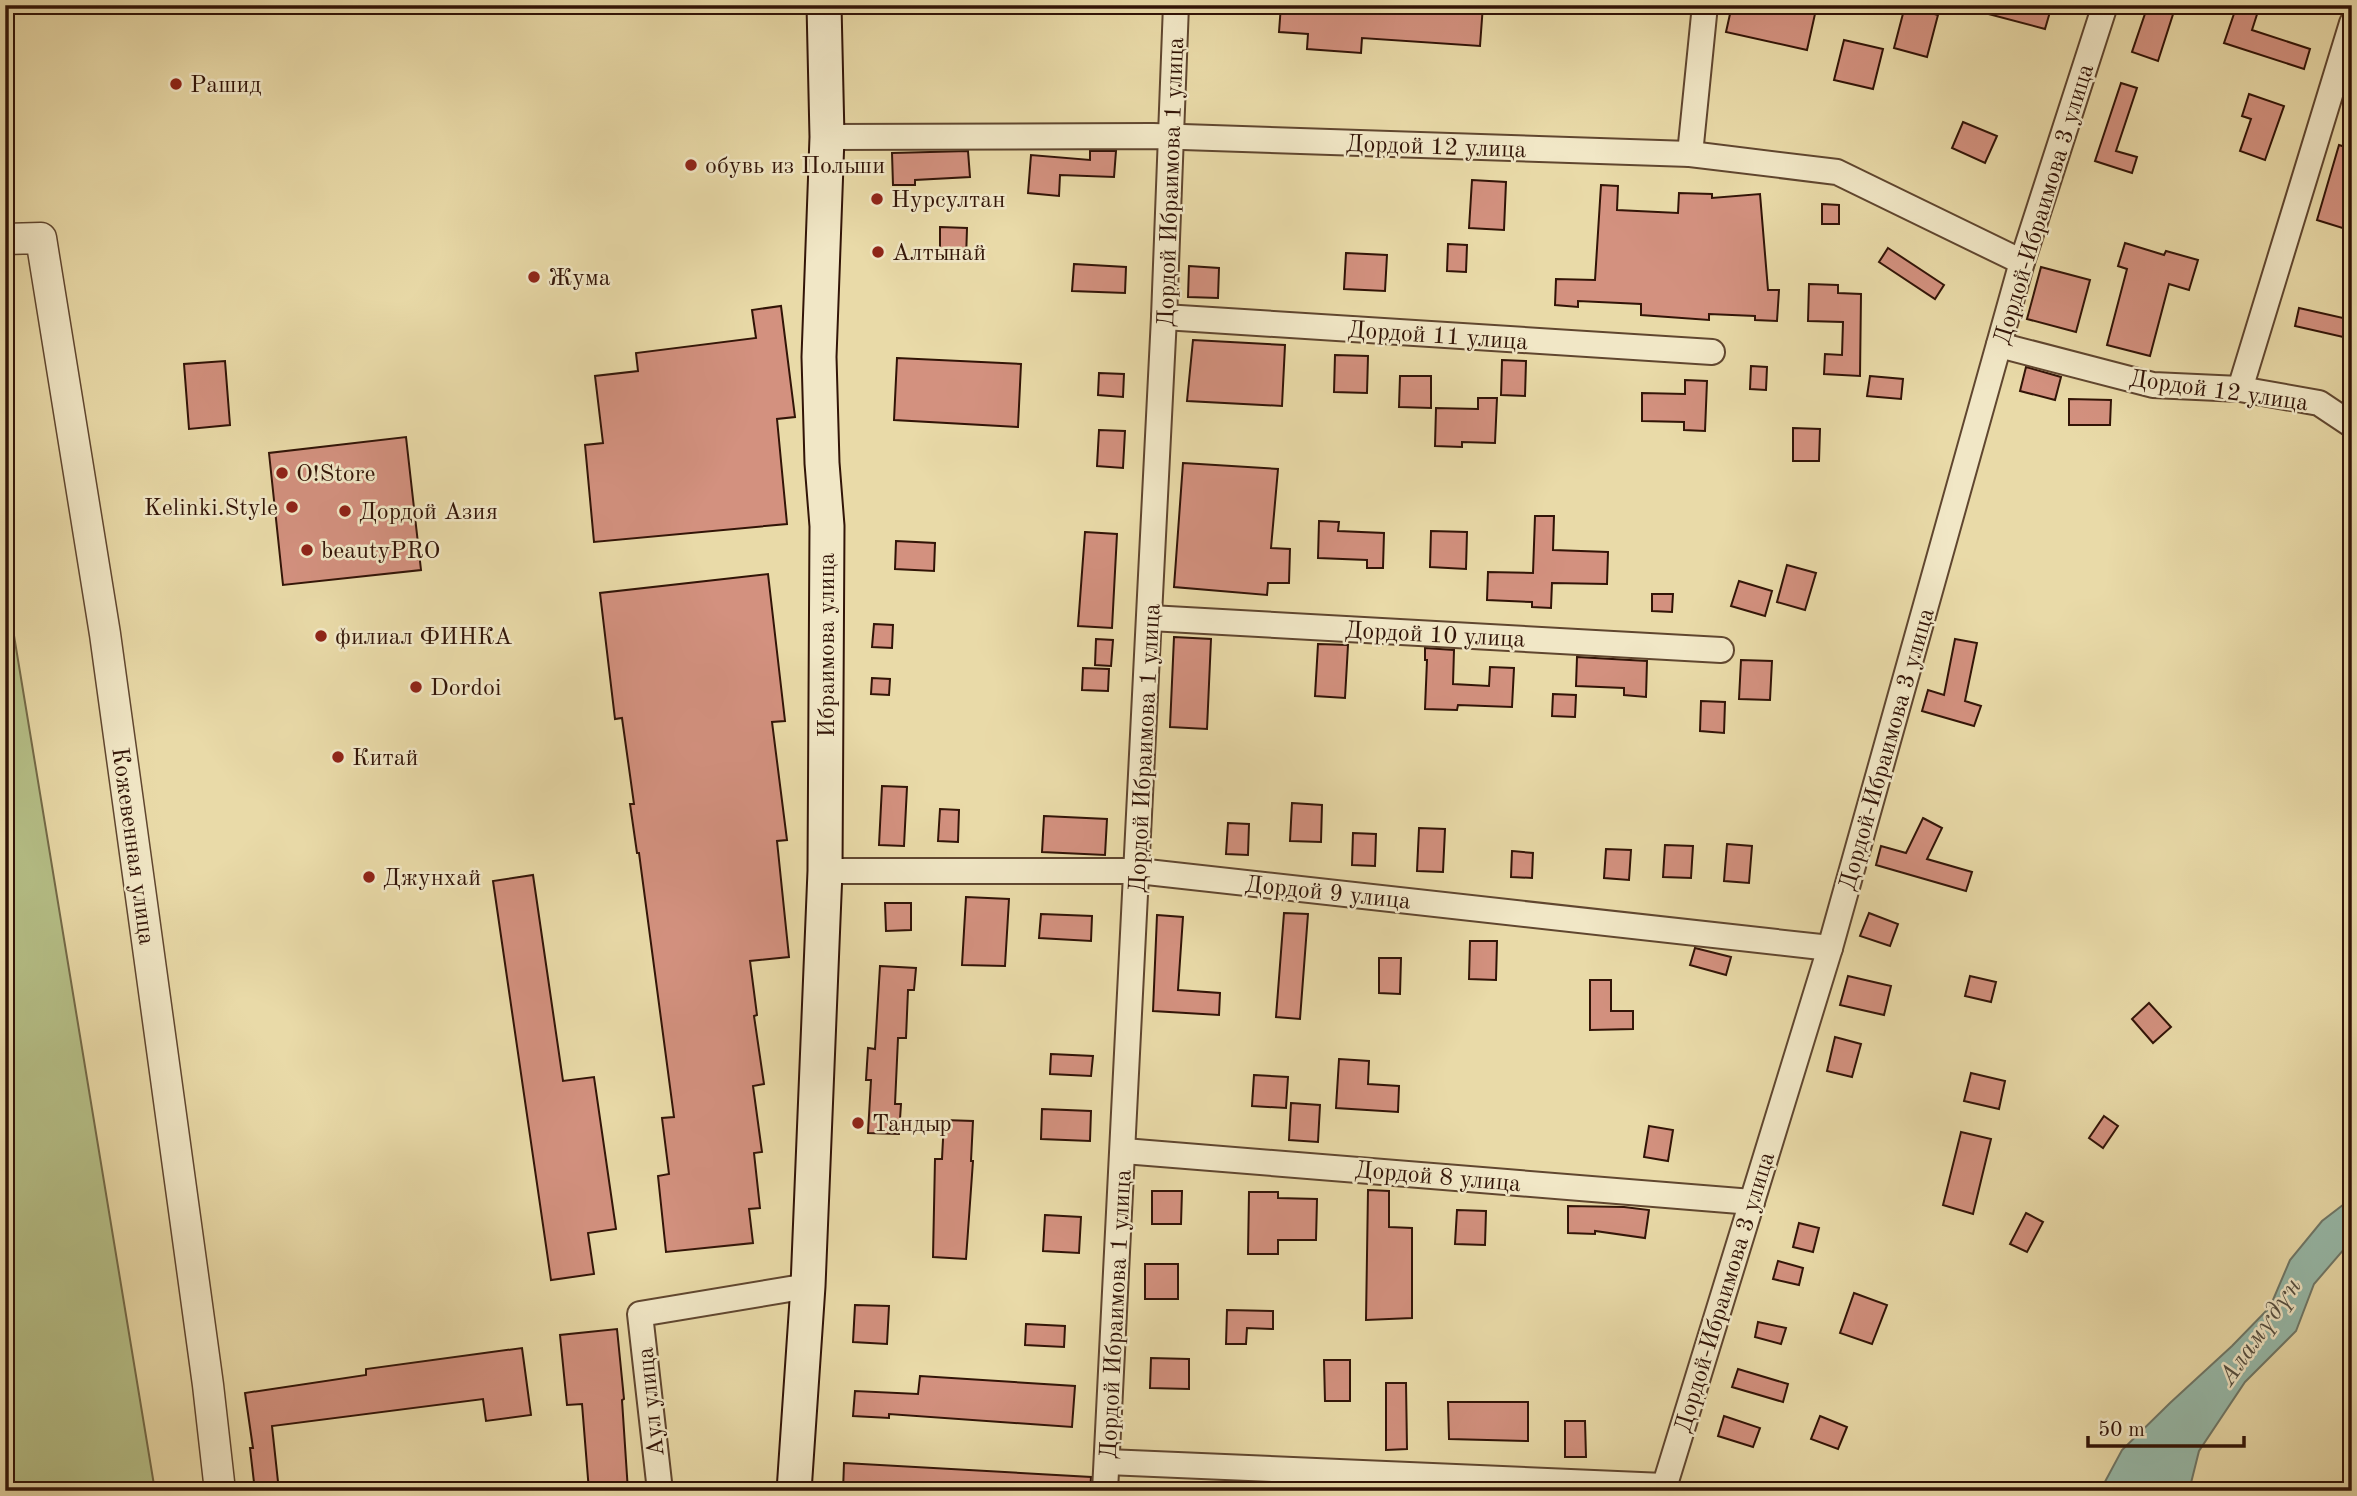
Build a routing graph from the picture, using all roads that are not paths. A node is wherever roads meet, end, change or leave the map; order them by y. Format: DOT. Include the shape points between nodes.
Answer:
graph roads {
  1 [pos="824,5"];
  2 [pos="1177,5"];
  3 [pos="1705,5"];
  4 [pos="2105,5"];
  5 [pos="2352,23"];
  6 [pos="1170,137"];
  7 [pos="827,138"];
  8 [pos="1690,154"];
  9 [pos="5,239"];
  10 [pos="2022,262"];
  11 [pos="1164,317"];
  12 [pos="2000,345"];
  13 [pos="1712,352"];
  14 [pos="2240,389"];
  15 [pos="2352,425"];
  16 [pos="1150,618"];
  17 [pos="1721,650"];
  18 [pos="825,871"];
  19 [pos="1138,871"];
  20 [pos="1830,948"];
  21 [pos="1124,1151"];
  22 [pos="1752,1202"];
  23 [pos="808,1286"];
  24 [pos="1107,1462"];
  25 [pos="1663,1488"];
  26 [pos="220,1491"];
  27 [pos="660,1491"];
  28 [pos="794,1491"];
  29 [pos="1105,1491"];
  1 -- 7 [label="main road, Ибраимова улица"];
  2 -- 6 [label="street, Дордой Ибраимова 1 улица"];
  3 -- 8 [label="street"];
  4 -- 10 [label="street, Дордой-Ибраимова 3 улица"];
  5 -- 14 [label="street"];
  6 -- 7 [label="street, Дордой 12 улица"];
  6 -- 8 [label="street, Дордой 12 улица"];
  6 -- 11 [label="street, Дордой Ибраимова 1 улица"];
  7 -- 18 [label="main road, Ибраимова улица" via="819,357 827,526"];
  8 -- 10 [label="street, Дордой 12 улица" via="1837,173"];
  9 -- 26 [label="street, Кожевенная улица" via="41,238 105,634"];
  10 -- 12 [label="street, Дордой-Ибраимова 3 улица"];
  11 -- 13 [label="street, Дордой 11 улица"];
  11 -- 16 [label="street, Дордой Ибраимова 1 улица"];
  12 -- 14 [label="street, Дордой 12 улица" via="2153,385"];
  12 -- 20 [label="street, Дордой-Ибраимова 3 улица"];
  14 -- 15 [label="street, Дордой 12 улица" via="2319,403"];
  16 -- 17 [label="street, Дордой 10 улица"];
  16 -- 19 [label="street, Дордой Ибраимова 1 улица"];
  18 -- 19 [label="street, Дордой 9 улица"];
  18 -- 23 [label="main road, Ибраимова улица"];
  19 -- 20 [label="street, Дордой 9 улица"];
  19 -- 21 [label="street, Дордой Ибраимова 1 улица"];
  20 -- 22 [label="street, Дордой-Ибраимова 3 улица"];
  21 -- 22 [label="street, Дордой 8 улица"];
  21 -- 24 [label="street, Дордой Ибраимова 1 улица"];
  22 -- 25 [label="street, Дордой-Ибраимова 3 улица"];
  23 -- 27 [label="street, Аул улица" via="640,1314"];
  23 -- 28 [label="main road, Ибраимова улица"];
  24 -- 25 [label="street"];
  24 -- 29 [label="street, Дордой Ибраимова 1 улица"];
}
